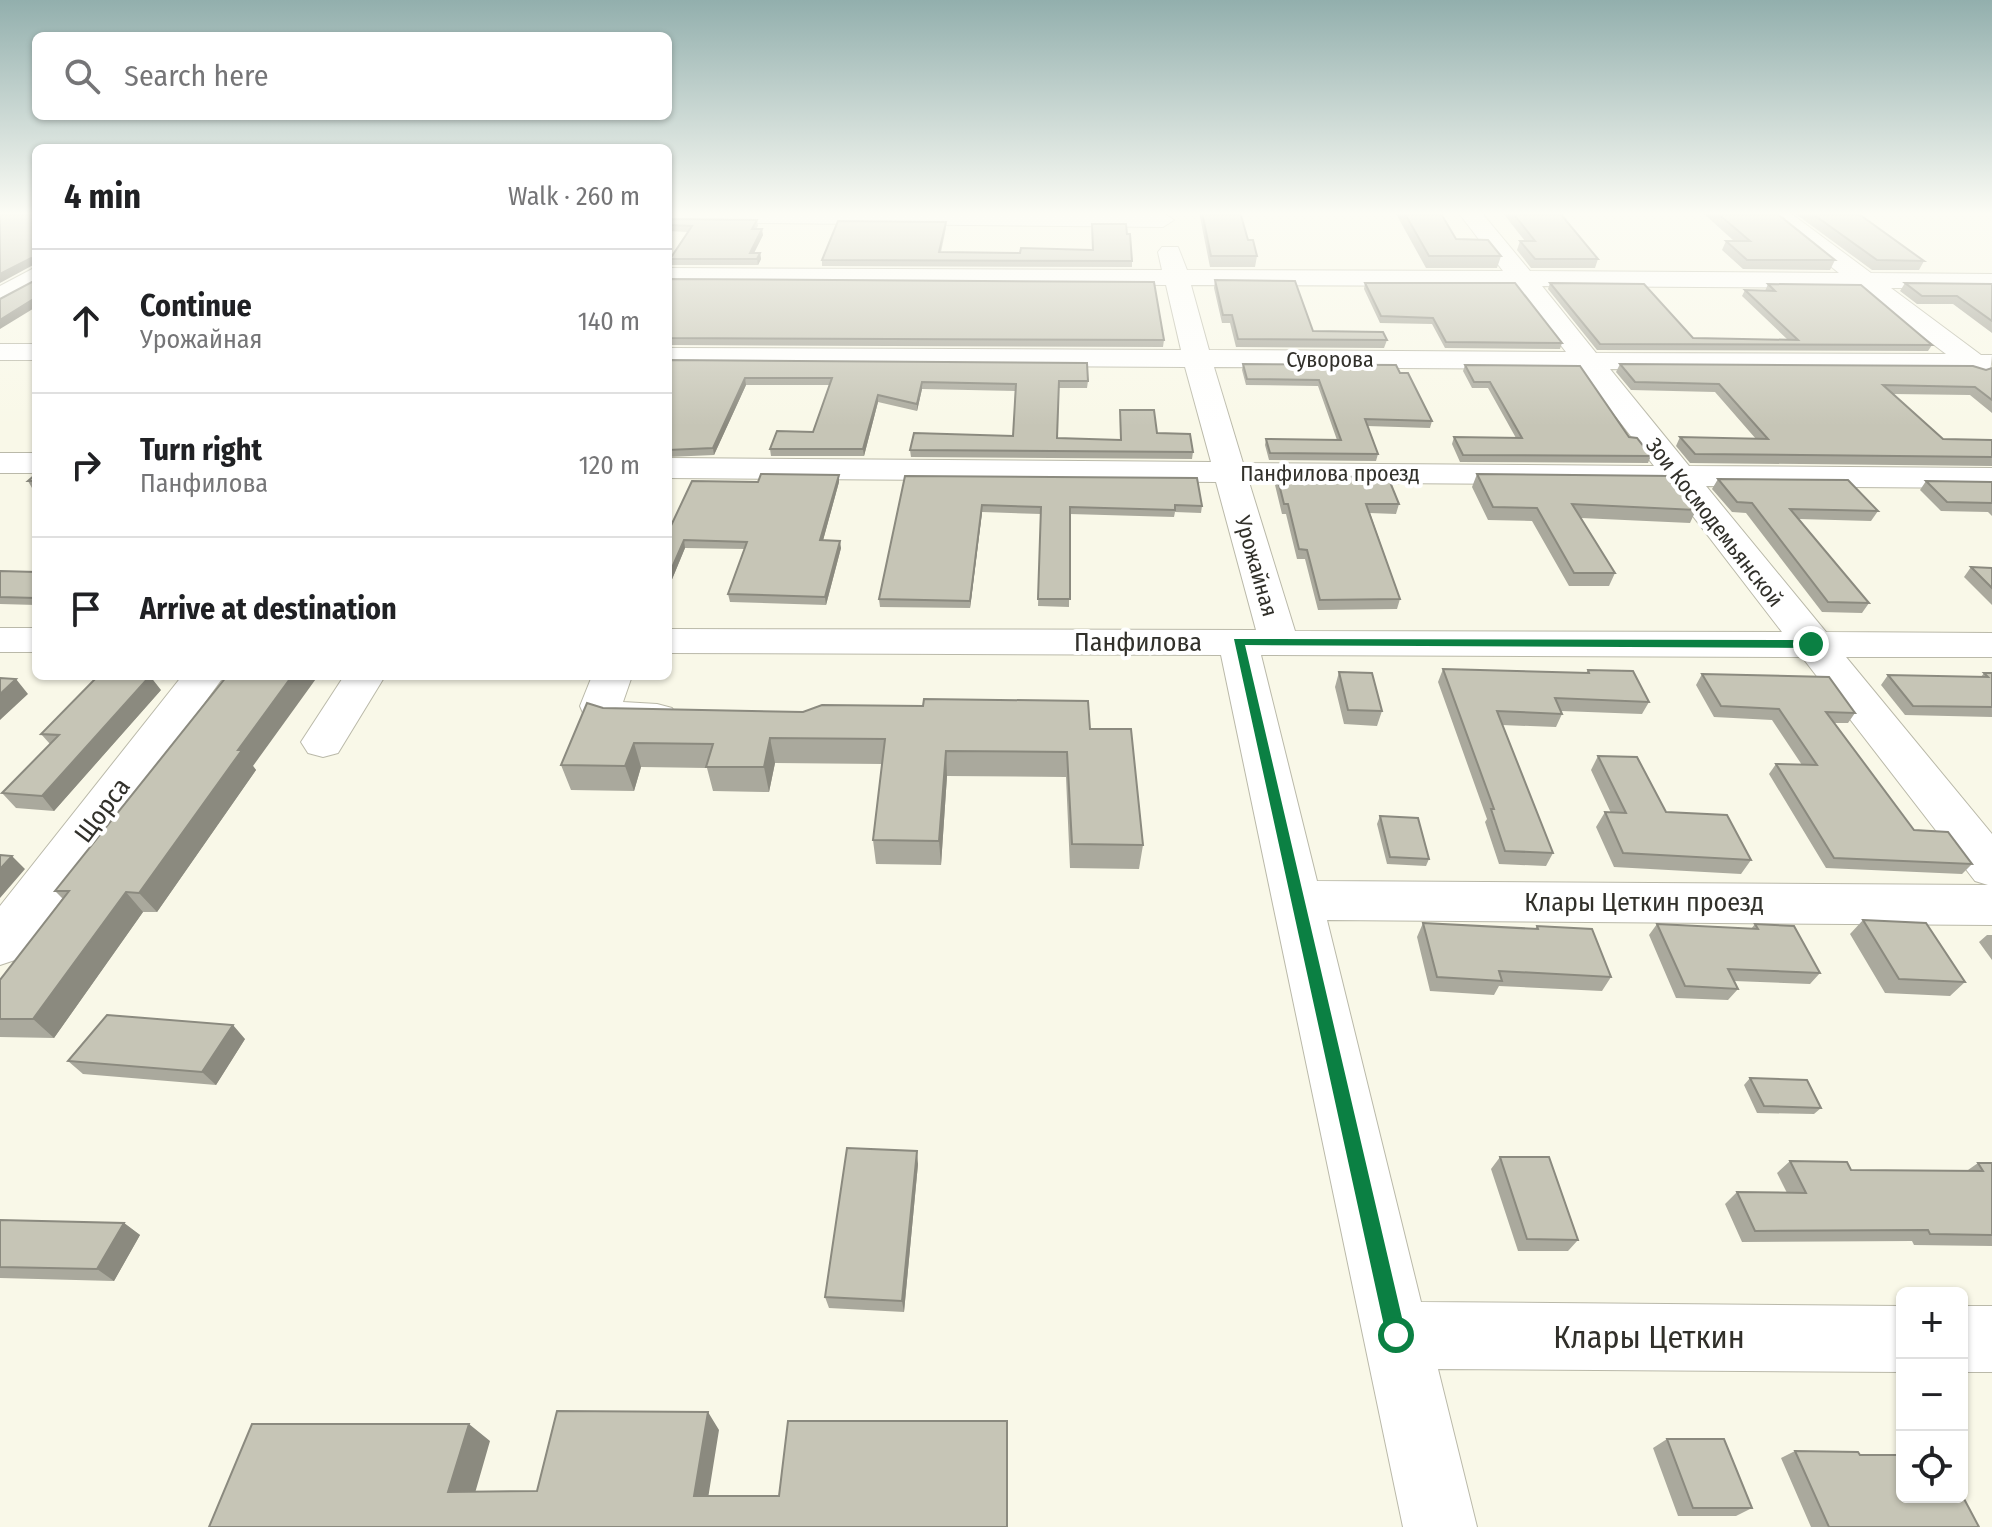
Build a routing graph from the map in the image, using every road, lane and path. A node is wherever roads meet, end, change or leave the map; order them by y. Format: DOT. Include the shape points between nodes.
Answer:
graph roads {
  1 [pos="21,283"];
  2 [pos="1178,283"];
  3 [pos="1526,283"];
  4 [pos="1868,283"];
  5 [pos="0,297"];
  6 [pos="0,352"];
  7 [pos="32,352"];
  8 [pos="672,356"];
  9 [pos="1197,358"];
  10 [pos="1587,360"];
  11 [pos="1986,367"];
  12 [pos="0,463"];
  13 [pos="32,463"];
  14 [pos="672,468"];
  15 [pos="1230,472"];
  16 [pos="1678,475"];
  17 [pos="1992,478"];
  18 [pos="0,640"];
  19 [pos="32,640"];
  20 [pos="672,641"];
  21 [pos="1259,642"];
  22 [pos="1811,644"];
  23 [pos="1992,645"];
  24 [pos="201,680"];
  25 [pos="362,680"];
  26 [pos="611,680"];
  27 [pos="699,718"];
  28 [pos="323,742"];
  29 [pos="1992,868"];
  30 [pos="1297,900"];
  31 [pos="1992,905"];
  32 [pos="0,944"];
  33 [pos="1396,1335"];
  34 [pos="1896,1339"];
  35 [pos="1968,1339"];
  36 [pos="1992,1339"];
  37 [pos="1440,1527"];
  1 -- 5 [label="street"];
  2 -- 9 [label="street, Урожайная"];
  3 -- 10 [label="street, Зои Космодемьянской"];
  4 -- 11 [label="street"];
  6 -- 7 [label="street"];
  8 -- 9 [label="street, Суворова"];
  9 -- 10 [label="street, Суворова"];
  9 -- 15 [label="street, Урожайная"];
  10 -- 11 [label="street, Суворова"];
  10 -- 16 [label="street, Зои Космодемьянской"];
  12 -- 13 [label="street"];
  14 -- 15 [label="street, Панфилова проезд"];
  15 -- 16 [label="street, Панфилова проезд"];
  15 -- 21 [label="street, Урожайная"];
  16 -- 17 [label="street, Панфилова проезд"];
  16 -- 22 [label="street, Зои Космодемьянской"];
  18 -- 19 [label="street"];
  20 -- 21 [label="street, Панфилова"];
  21 -- 22 [label="street, Панфилова"];
  21 -- 30 [label="street, Урожайная"];
  22 -- 23 [label="street, Панфилова"];
  22 -- 29 [label="street, Зои Космодемьянской"];
  24 -- 32 [label="street, Щорса"];
  25 -- 28 [label="street"];
  26 -- 27 [label="street" via="602,712"];
  30 -- 31 [label="street, Клары Цеткин проезд"];
  30 -- 33 [label="street, Урожайная"];
  33 -- 34 [label="street, Клары Цеткин"];
  33 -- 37 [label="street, Урожайная"];
  35 -- 36 [label="street"];
}
